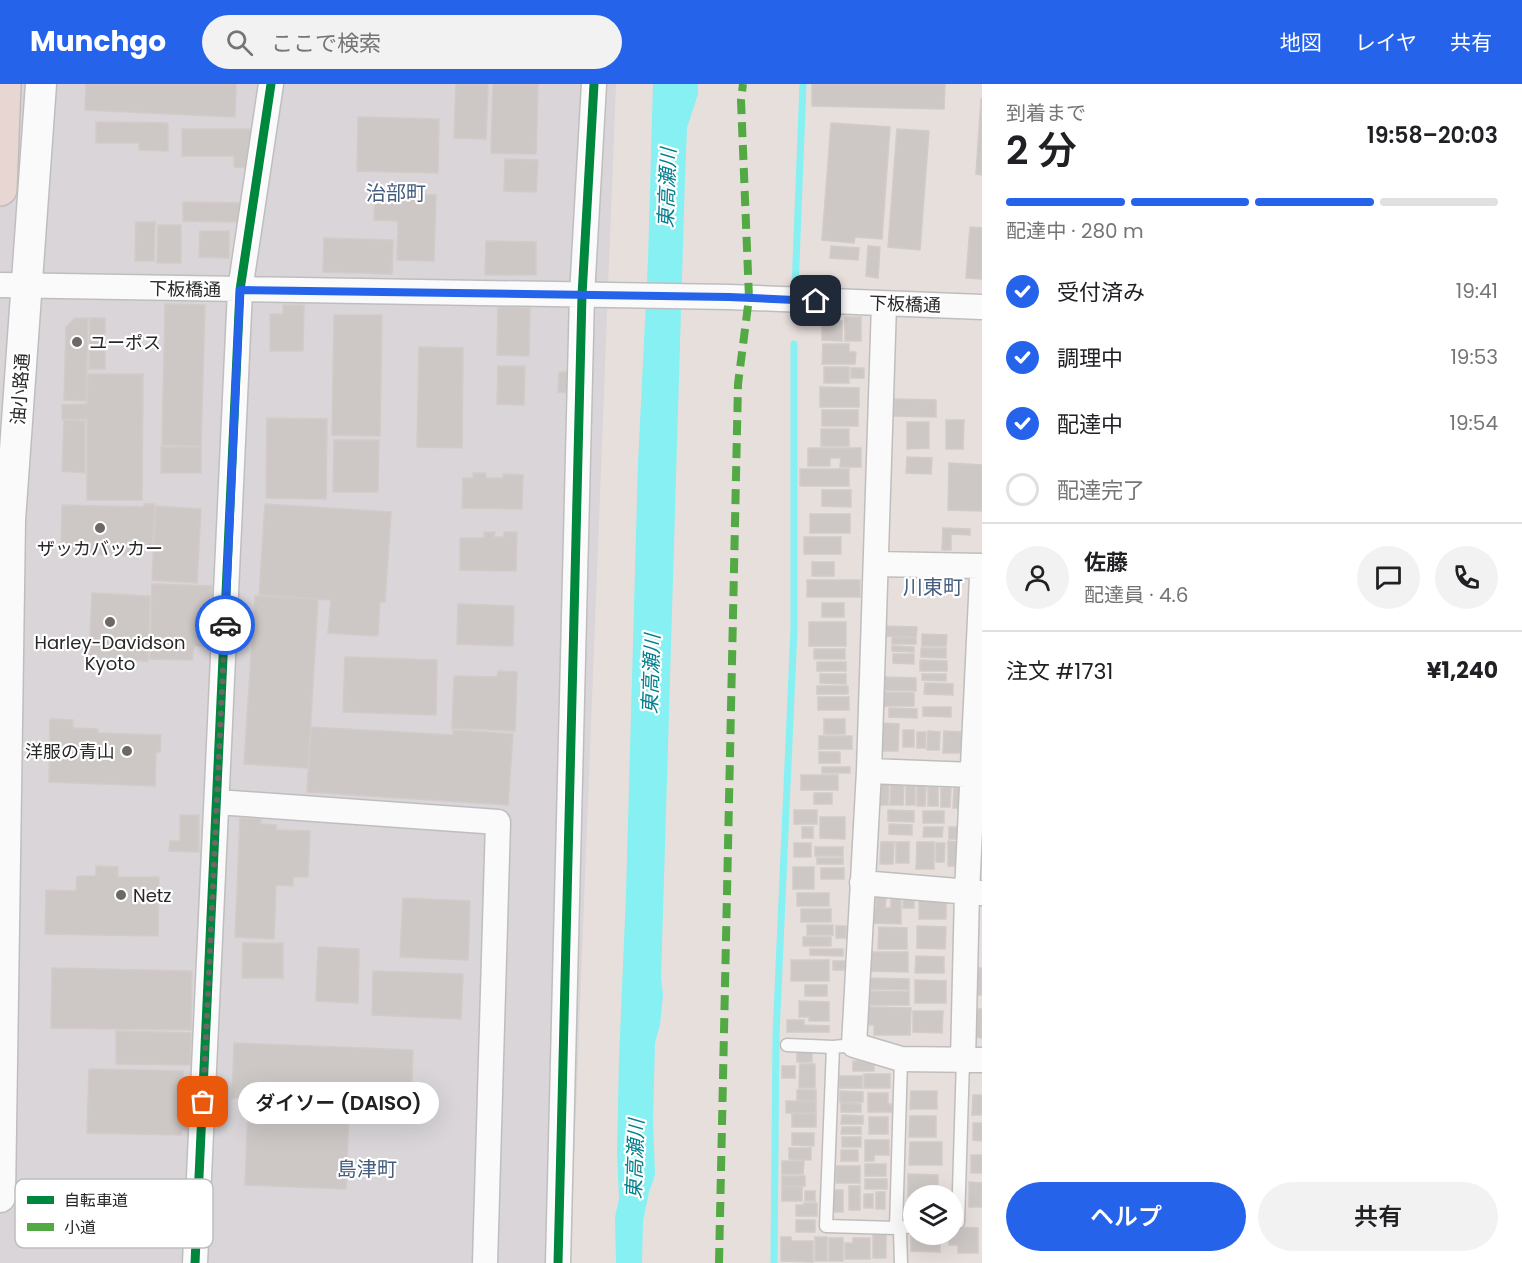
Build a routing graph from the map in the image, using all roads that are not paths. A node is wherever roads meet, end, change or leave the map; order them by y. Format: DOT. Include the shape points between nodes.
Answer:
graph roads {
  1 [pos="4,84"];
  2 [pos="41,84"];
  3 [pos="271,84"];
  4 [pos="594,84"];
  5 [pos="0,189"];
  6 [pos="13,285"];
  7 [pos="240,290"];
  8 [pos="586,295"];
  9 [pos="884,304"];
  10 [pos="982,307"];
  11 [pos="876,564"];
  12 [pos="982,566"];
  13 [pos="982,577"];
  14 [pos="869,771"];
  15 [pos="973,775"];
  16 [pos="217,802"];
  17 [pos="862,883"];
  18 [pos="975,892"];
  19 [pos="787,1045"];
  20 [pos="843,1046"];
  21 [pos="901,1059"];
  22 [pos="972,1060"];
  23 [pos="199,1179"];
  24 [pos="961,1185"];
  25 [pos="0,1197"];
  26 [pos="903,1227"];
  27 [pos="896,1228"];
  28 [pos="196,1248"];
  29 [pos="195,1263"];
  30 [pos="485,1263"];
  31 [pos="558,1263"];
  32 [pos="901,1263"];
  1 -- 5 [label="highway"];
  2 -- 6 [label="street, 油小路通"];
  3 -- 7 [label="street"];
  4 -- 8 [label="street"];
  6 -- 7 [label="street, 下板橋通"];
  6 -- 25 [label="street, 油小路通"];
  7 -- 8 [label="street, 下板橋通"];
  7 -- 16 [label="street"];
  8 -- 9 [label="street, 下板橋通"];
  8 -- 31 [label="street"];
  9 -- 10 [label="street, 下板橋通"];
  9 -- 11 [label="street"];
  11 -- 12 [label="street"];
  11 -- 14 [label="street"];
  13 -- 15 [label="street"];
  14 -- 15 [label="street"];
  14 -- 17 [label="street"];
  15 -- 18 [label="street"];
  16 -- 23 [label="street"];
  16 -- 30 [label="street" via="498,822"];
  17 -- 18 [label="street"];
  17 -- 20 [label="street"];
  18 -- 22 [label="street"];
  19 -- 20 [label="lane"];
  20 -- 21 [label="street"];
  20 -- 27 [label="lane" via="826,1226"];
  21 -- 22 [label="street"];
  21 -- 27 [label="lane"];
  22 -- 24 [label="lane"];
  26 -- 27 [label="lane"];
  27 -- 32 [label="lane" via="900,1231"];
  28 -- 29 [label="street"];
}
